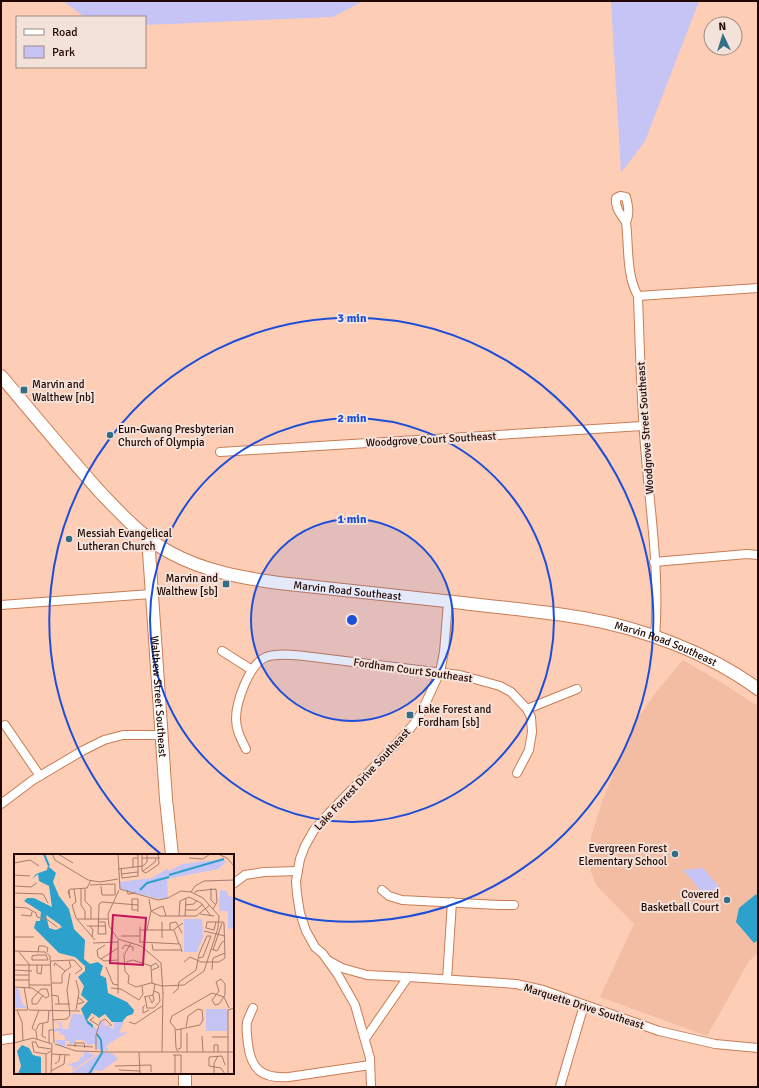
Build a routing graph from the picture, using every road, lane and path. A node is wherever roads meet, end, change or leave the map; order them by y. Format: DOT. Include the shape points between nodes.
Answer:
graph roads {
  1 [pos="626,222"];
  2 [pos="758,288"];
  3 [pos="638,296"];
  4 [pos="1,376"];
  5 [pos="643,426"];
  6 [pos="220,452"];
  7 [pos="148,537"];
  8 [pos="758,556"];
  9 [pos="654,562"];
  10 [pos="151,594"];
  11 [pos="448,602"];
  12 [pos="1,605"];
  13 [pos="655,637"];
  14 [pos="222,651"];
  15 [pos="252,670"];
  16 [pos="440,672"];
  17 [pos="577,689"];
  18 [pos="758,689"];
  19 [pos="527,709"];
  20 [pos="5,725"];
  21 [pos="161,735"];
  22 [pos="246,748"];
  23 [pos="517,773"];
  24 [pos="40,776"];
  25 [pos="1,804"];
  26 [pos="172,854"];
  27 [pos="298,871"];
  28 [pos="234,883"];
  29 [pos="382,890"];
  30 [pos="452,902"];
  31 [pos="514,904"];
  32 [pos="327,961"];
  33 [pos="408,977"];
  34 [pos="447,979"];
  35 [pos="584,1005"];
  36 [pos="253,1008"];
  37 [pos="14,1038"];
  38 [pos="365,1039"];
  39 [pos="1,1040"];
  40 [pos="758,1048"];
  41 [pos="370,1065"];
  42 [pos="184,1074"];
  43 [pos="185,1087"];
  44 [pos="371,1087"];
  45 [pos="560,1087"];
  1 -- 3 [label="street, Woodgrove Street Southeast" via="630,272"];
  2 -- 3 [label="street"];
  3 -- 5 [label="street, Woodgrove Street Southeast"];
  4 -- 7 [label="street, Marvin Road Southeast" via="127,521"];
  5 -- 6 [label="street, Woodgrove Court Southeast"];
  5 -- 9 [label="street, Woodgrove Street Southeast"];
  7 -- 10 [label="street, Walthew Street Southeast"];
  7 -- 11 [label="street, Marvin Road Southeast" via="155,544 188,562 242,577"];
  8 -- 9 [label="street" via="747,554"];
  9 -- 13 [label="street, Woodgrove Street Southeast"];
  10 -- 12 [label="street"];
  10 -- 21 [label="street, Walthew Street Southeast"];
  11 -- 13 [label="street, Marvin Road Southeast" via="582,618"];
  11 -- 16 [label="street, Lake Forrest Drive Southeast"];
  13 -- 18 [label="street, Marvin Road Southeast" via="723,666"];
  14 -- 15 [label="street"];
  15 -- 16 [label="street, Fordham Court Southeast" via="265,658 286,655"];
  15 -- 22 [label="street, Fordham Court Southeast" via="237,706 239,737"];
  16 -- 19 [label="street, Fordham Court Southeast" via="500,686"];
  16 -- 27 [label="street, Lake Forrest Drive Southeast" via="413,725 314,830 305,846"];
  17 -- 19 [label="street"];
  19 -- 23 [label="street" via="531,717 532,732 529,750"];
  20 -- 24 [label="street"];
  21 -- 24 [label="street" via="124,736 104,740"];
  21 -- 26 [label="street, Walthew Street Southeast"];
  24 -- 25 [label="street"];
  27 -- 28 [label="street" via="244,875"];
  27 -- 32 [label="street, Lake Forrest Drive Southeast" via="296,881 300,913 315,947"];
  29 -- 30 [label="street" via="389,896 402,900"];
  30 -- 31 [label="street"];
  30 -- 34 [label="street"];
  32 -- 33 [label="street, Marquette Drive Southeast" via="367,975"];
  32 -- 38 [label="street, Lake Forrest Drive Southeast" via="355,1005"];
  33 -- 34 [label="street, Marquette Drive Southeast"];
  33 -- 38 [label="street"];
  34 -- 35 [label="street, Marquette Drive Southeast" via="516,984 543,990"];
  35 -- 40 [label="street, Marquette Drive Southeast" via="659,1031 691,1039"];
  35 -- 45 [label="street"];
  36 -- 41 [label="street" via="247,1022 248,1052 258,1070 266,1075 289,1077"];
  37 -- 39 [label="street"];
  38 -- 41 [label="street, Lake Forrest Drive Southeast"];
  41 -- 44 [label="street, Lake Forrest Drive Southeast"];
  42 -- 43 [label="street"];
}
